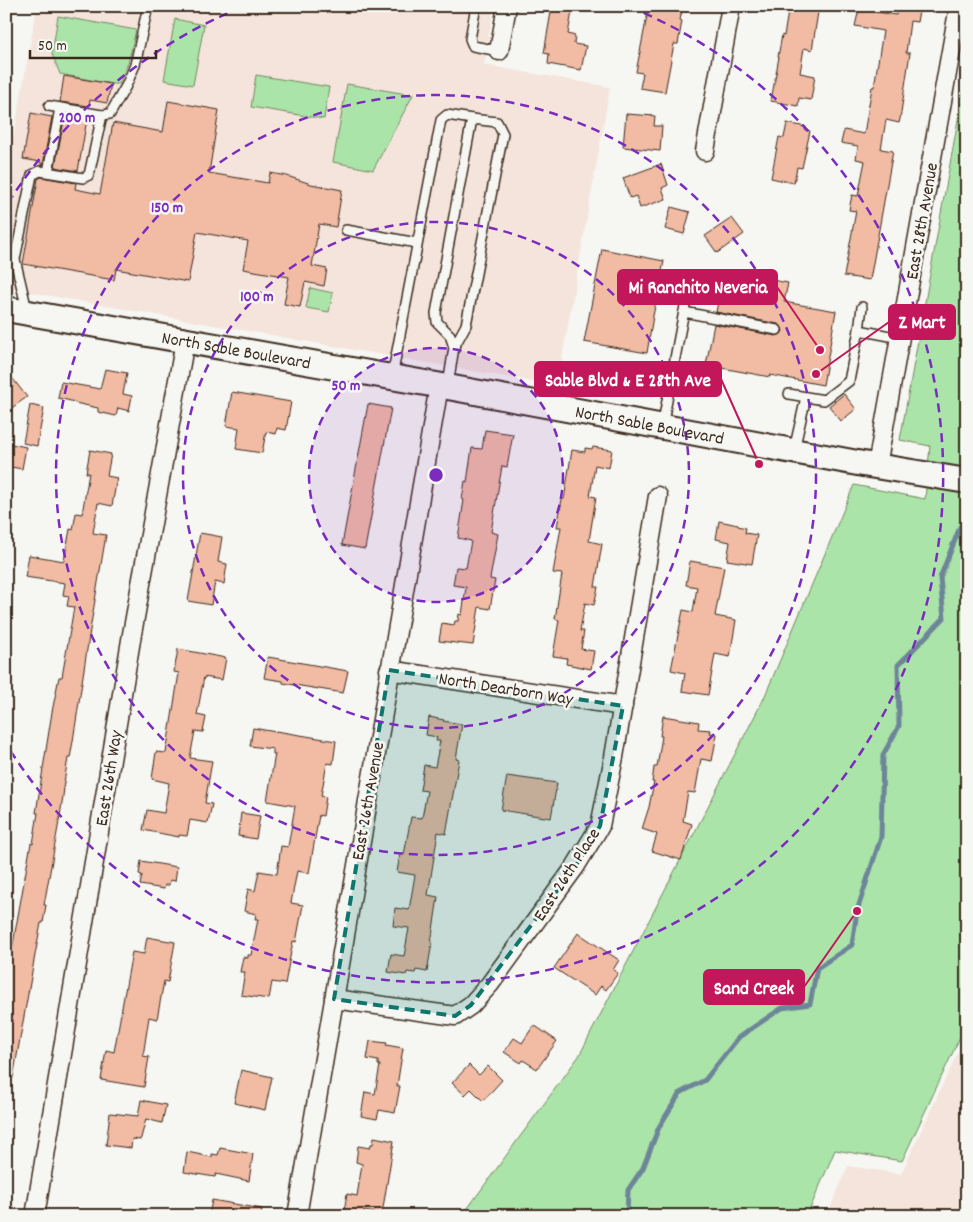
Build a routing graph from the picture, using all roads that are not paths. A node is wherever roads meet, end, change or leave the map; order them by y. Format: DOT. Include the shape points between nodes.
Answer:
graph roads {
  1 [pos="148,6"];
  2 [pos="476,6"];
  3 [pos="507,6"];
  4 [pos="731,6"];
  5 [pos="959,6"];
  6 [pos="499,51"];
  7 [pos="49,106"];
  8 [pos="60,108"];
  9 [pos="102,115"];
  10 [pos="472,120"];
  11 [pos="705,151"];
  12 [pos="48,172"];
  13 [pos="346,230"];
  14 [pos="417,243"];
  15 [pos="687,295"];
  16 [pos="862,307"];
  17 [pos="17,311"];
  18 [pos="684,312"];
  19 [pos="777,330"];
  20 [pos="859,330"];
  21 [pos="900,338"];
  22 [pos="185,341"];
  23 [pos="454,347"];
  24 [pos="392,377"];
  25 [pos="443,386"];
  26 [pos="789,394"];
  27 [pos="806,397"];
  28 [pos="662,427"];
  29 [pos="794,451"];
  30 [pos="877,466"];
  31 [pos="967,481"];
  32 [pos="658,496"];
  33 [pos="390,670"];
  34 [pos="623,706"];
  35 [pos="334,999"];
  36 [pos="35,1216"];
  37 [pos="297,1216"];
  1 -- 9 [label="lane" via="135,65 110,114"];
  2 -- 6 [label="lane" via="470,39 473,46"];
  3 -- 6 [label="street"];
  4 -- 11 [label="street"];
  5 -- 21 [label="street, East 28th Avenue"];
  7 -- 8 [label="lane"];
  8 -- 9 [label="lane"];
  8 -- 12 [label="lane"];
  9 -- 12 [label="lane" via="89,175 83,178"];
  10 -- 14 [label="lane" via="447,115 441,120"];
  10 -- 23 [label="lane" via="436,313 437,322 450,335"];
  10 -- 23 [label="lane" via="497,122 503,134 466,325"];
  12 -- 17 [label="lane" via="32,175 15,259"];
  13 -- 14 [label="lane"];
  14 -- 24 [label="lane"];
  15 -- 18 [label="lane"];
  16 -- 20 [label="lane"];
  17 -- 22 [label="street, North Sable Boulevard"];
  18 -- 19 [label="lane"];
  18 -- 28 [label="lane"];
  20 -- 21 [label="lane"];
  20 -- 27 [label="lane" via="849,381 824,400"];
  21 -- 30 [label="street, East 28th Avenue"];
  22 -- 24 [label="street, North Sable Boulevard"];
  22 -- 36 [label="street, East 26th Way" via="132,634"];
  23 -- 25 [label="lane"];
  24 -- 25 [label="street, North Sable Boulevard"];
  25 -- 28 [label="street, North Sable Boulevard"];
  25 -- 33 [label="street, East 26th Avenue"];
  26 -- 27 [label="lane"];
  27 -- 29 [label="lane"];
  28 -- 29 [label="street, North Sable Boulevard"];
  29 -- 30 [label="street, North Sable Boulevard"];
  30 -- 31 [label="street, North Sable Boulevard"];
  32 -- 34 [label="street, East 26th Place"];
  33 -- 34 [label="street, North Dearborn Way"];
  33 -- 35 [label="street, East 26th Avenue"];
  34 -- 35 [label="street, East 26th Place" via="600,826 575,867 490,984 471,1005 455,1016"];
  35 -- 37 [label="street, East 26th Avenue"];
}
